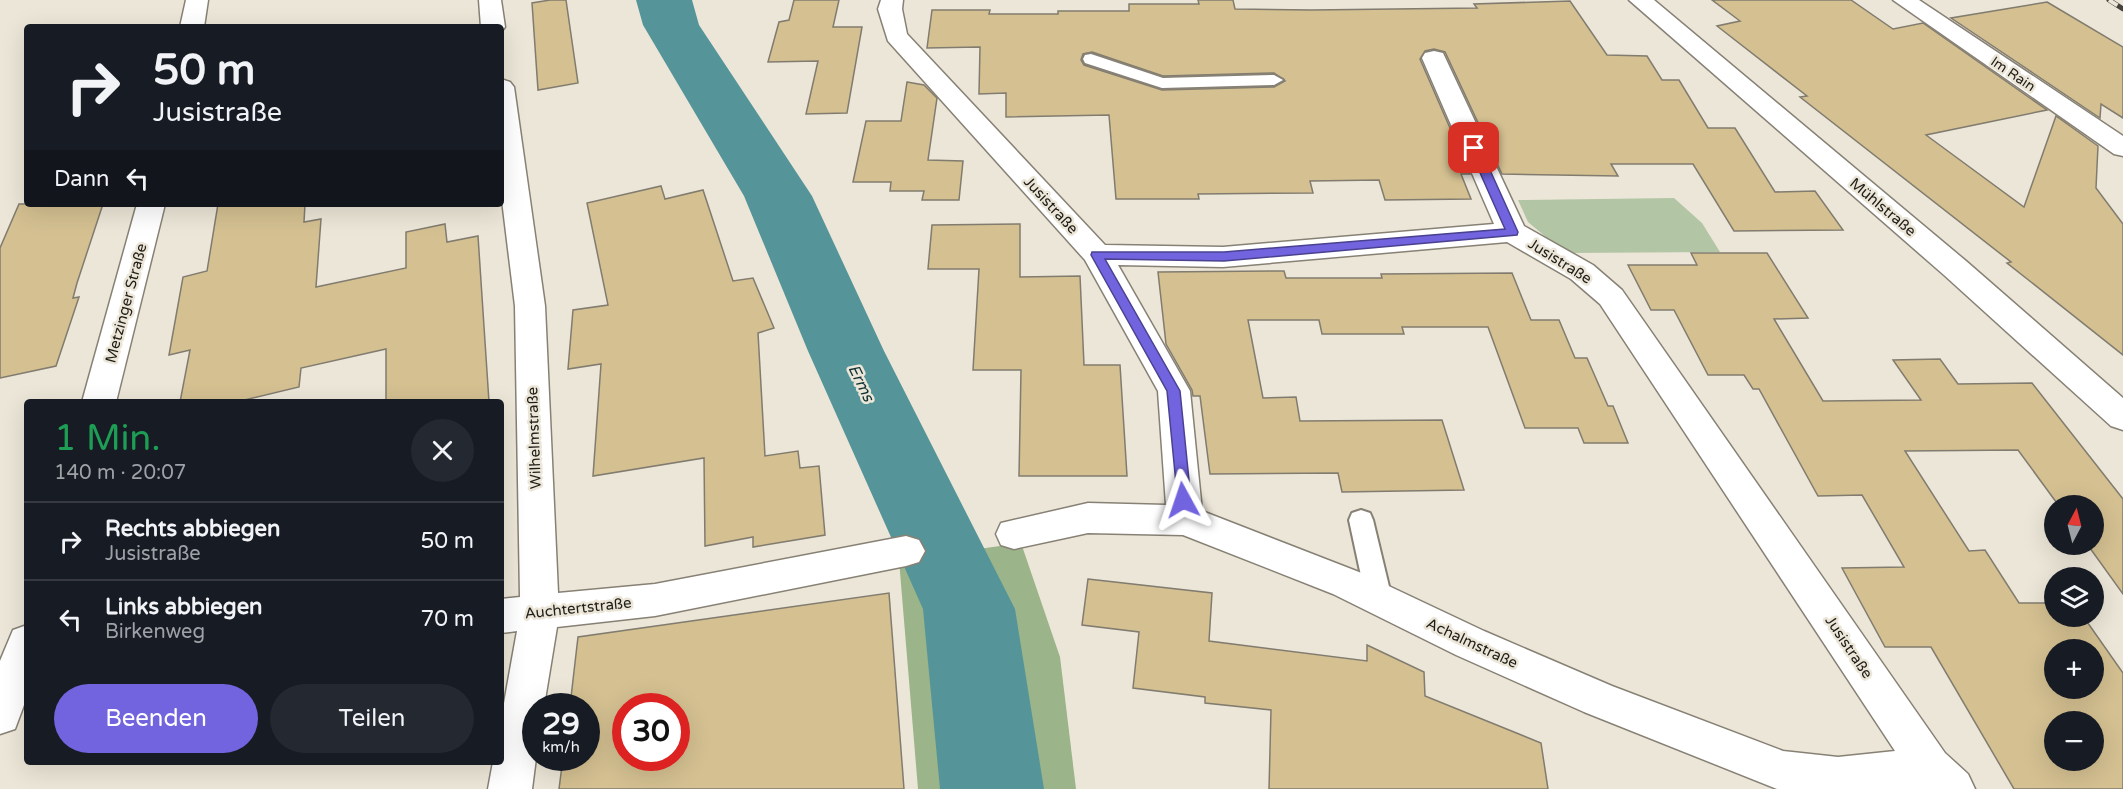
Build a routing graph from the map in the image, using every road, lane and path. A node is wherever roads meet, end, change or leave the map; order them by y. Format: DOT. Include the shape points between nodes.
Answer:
graph roads {
  1 [pos="197,0"];
  2 [pos="490,0"];
  3 [pos="892,0"];
  4 [pos="1640,0"];
  5 [pos="1904,0"];
  6 [pos="193,24"];
  7 [pos="493,24"];
  8 [pos="1434,58"];
  9 [pos="1091,59"];
  10 [pos="1274,80"];
  11 [pos="504,110"];
  12 [pos="2123,148"];
  13 [pos="150,207"];
  14 [pos="1512,232"];
  15 [pos="1097,255"];
  16 [pos="100,399"];
  17 [pos="2123,417"];
  18 [pos="1185,520"];
  19 [pos="1361,520"];
  20 [pos="1014,534"];
  21 [pos="906,551"];
  22 [pos="1379,599"];
  23 [pos="540,611"];
  24 [pos="504,616"];
  25 [pos="24,651"];
  26 [pos="9,698"];
  27 [pos="1942,778"];
  28 [pos="510,789"];
  1 -- 6 [label="street"];
  2 -- 7 [label="street"];
  3 -- 15 [label="street, Jusistraße" via="896,36"];
  4 -- 17 [label="street, Mühlstraße"];
  5 -- 12 [label="street, Im Rain"];
  8 -- 14 [label="street"];
  9 -- 10 [label="lane" via="1162,83"];
  11 -- 23 [label="street, Wilhelmstraße" via="530,306"];
  13 -- 16 [label="street, Metzinger Straße"];
  14 -- 15 [label="street, Jusistraße" via="1224,256"];
  14 -- 27 [label="street, Jusistraße" via="1582,272 1611,297"];
  15 -- 18 [label="street" via="1174,391"];
  18 -- 20 [label="street, Achalmstraße" via="1088,518"];
  18 -- 22 [label="street, Achalmstraße"];
  19 -- 22 [label="lane"];
  21 -- 23 [label="street, Auchtertstraße" via="655,600"];
  22 -- 27 [label="street, Achalmstraße" via="1598,699 1783,771 1838,778"];
  23 -- 24 [label="street, Auchtertstraße"];
  23 -- 28 [label="street, Wilhelmstraße"];
  25 -- 26 [label="street"];
}
